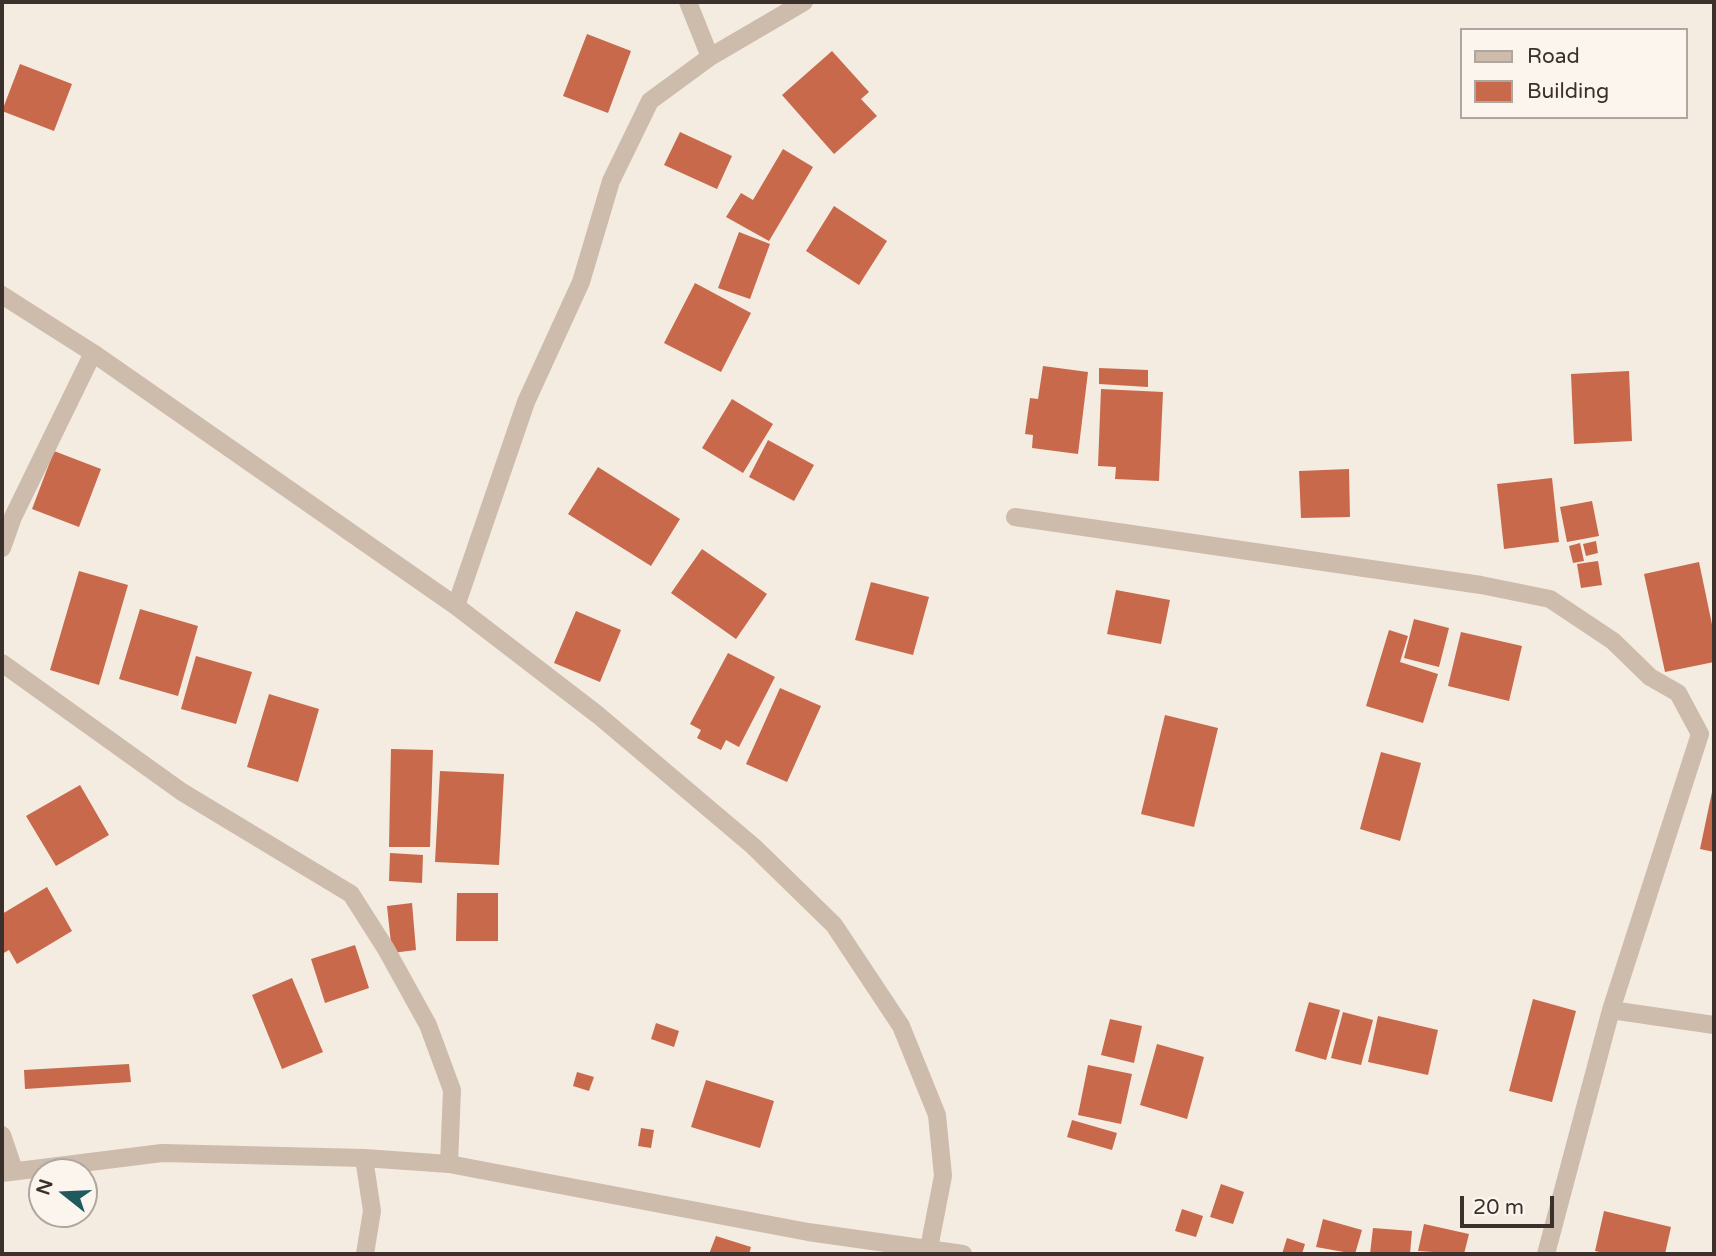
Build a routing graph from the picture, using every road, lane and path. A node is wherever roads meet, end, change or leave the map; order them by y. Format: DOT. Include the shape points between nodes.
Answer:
graph roads {
  1 [pos="688,2"];
  2 [pos="804,2"];
  3 [pos="709,57"];
  4 [pos="2,295"];
  5 [pos="93,353"];
  6 [pos="1015,517"];
  7 [pos="2,548"];
  8 [pos="456,606"];
  9 [pos="2,663"];
  10 [pos="1611,1010"];
  11 [pos="1714,1024"];
  12 [pos="2,1135"];
  13 [pos="364,1158"];
  14 [pos="449,1164"];
  15 [pos="8,1171"];
  16 [pos="929,1248"];
  17 [pos="365,1254"];
  18 [pos="963,1254"];
  19 [pos="1546,1254"];
  1 -- 3 [label="street"];
  2 -- 3 [label="street"];
  3 -- 8 [label="street" via="650,101 611,181 581,282 526,402"];
  4 -- 5 [label="street"];
  5 -- 7 [label="street"];
  5 -- 8 [label="street"];
  6 -- 10 [label="street" via="1550,598 1613,641 1650,677 1678,693 1700,734"];
  8 -- 16 [label="street" via="619,733 753,846 834,925 901,1026 937,1115 943,1176"];
  9 -- 14 [label="street" via="183,792 351,894 428,1025 452,1090"];
  10 -- 11 [label="street"];
  10 -- 19 [label="street"];
  12 -- 15 [label="street"];
  13 -- 14 [label="street"];
  13 -- 15 [label="street" via="162,1153"];
  13 -- 17 [label="street" via="372,1210"];
  14 -- 16 [label="street" via="808,1232"];
  16 -- 18 [label="street"];
}
